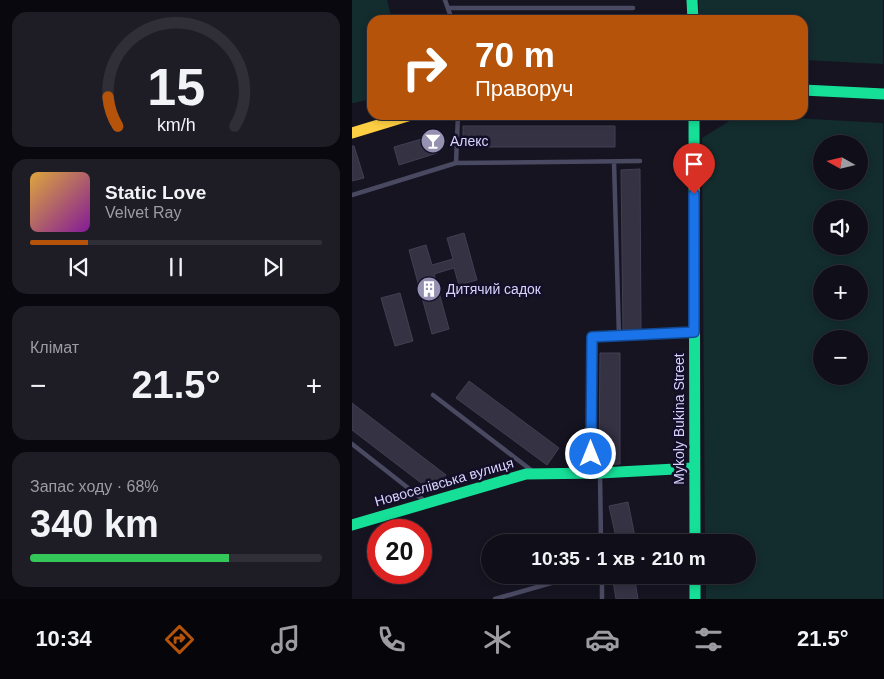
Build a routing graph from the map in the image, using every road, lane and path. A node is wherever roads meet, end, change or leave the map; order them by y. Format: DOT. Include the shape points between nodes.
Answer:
graph roads {
  1 [pos="445,0"];
  2 [pos="692,0"];
  3 [pos="449,8"];
  4 [pos="633,8"];
  5 [pos="451,15"];
  6 [pos="693,15"];
  7 [pos="808,90"];
  8 [pos="884,94"];
  9 [pos="395,120"];
  10 [pos="458,120"];
  11 [pos="694,120"];
  12 [pos="352,133"];
  13 [pos="640,161"];
  14 [pos="614,162"];
  15 [pos="456,163"];
  16 [pos="352,195"];
  17 [pos="694,332"];
  18 [pos="619,336"];
  19 [pos="434,394"];
  20 [pos="352,444"];
  21 [pos="694,468"];
  22 [pos="596,473"];
  23 [pos="536,474"];
  24 [pos="427,503"];
  25 [pos="352,525"];
  26 [pos="600,534"];
  27 [pos="695,534"];
  28 [pos="548,584"];
  29 [pos="602,584"];
  30 [pos="695,584"];
  31 [pos="495,599"];
  32 [pos="602,599"];
  33 [pos="695,599"];
  1 -- 3 [label="lane"];
  2 -- 6 [label="street"];
  3 -- 4 [label="lane"];
  3 -- 5 [label="lane"];
  7 -- 8 [label="street"];
  9 -- 12 [label="street"];
  10 -- 15 [label="lane"];
  11 -- 17 [label="street, Mykoly Bukina Street"];
  13 -- 14 [label="lane"];
  14 -- 15 [label="lane"];
  14 -- 18 [label="lane"];
  15 -- 16 [label="lane"];
  17 -- 18 [label="lane"];
  17 -- 21 [label="street, Mykoly Bukina Street"];
  18 -- 22 [label="lane" via="592,337"];
  19 -- 23 [label="lane"];
  20 -- 24 [label="lane"];
  21 -- 22 [label="street, Новоселівська вулиця"];
  21 -- 27 [label="street, Mykoly Bukina Street"];
  22 -- 23 [label="street, Новоселівська вулиця"];
  22 -- 26 [label="lane"];
  23 -- 24 [label="street, Новоселівська вулиця" via="526,474"];
  24 -- 25 [label="street, Новоселівська вулиця"];
  28 -- 31 [label="lane"];
  29 -- 32 [label="lane"];
  30 -- 33 [label="street"];
}
